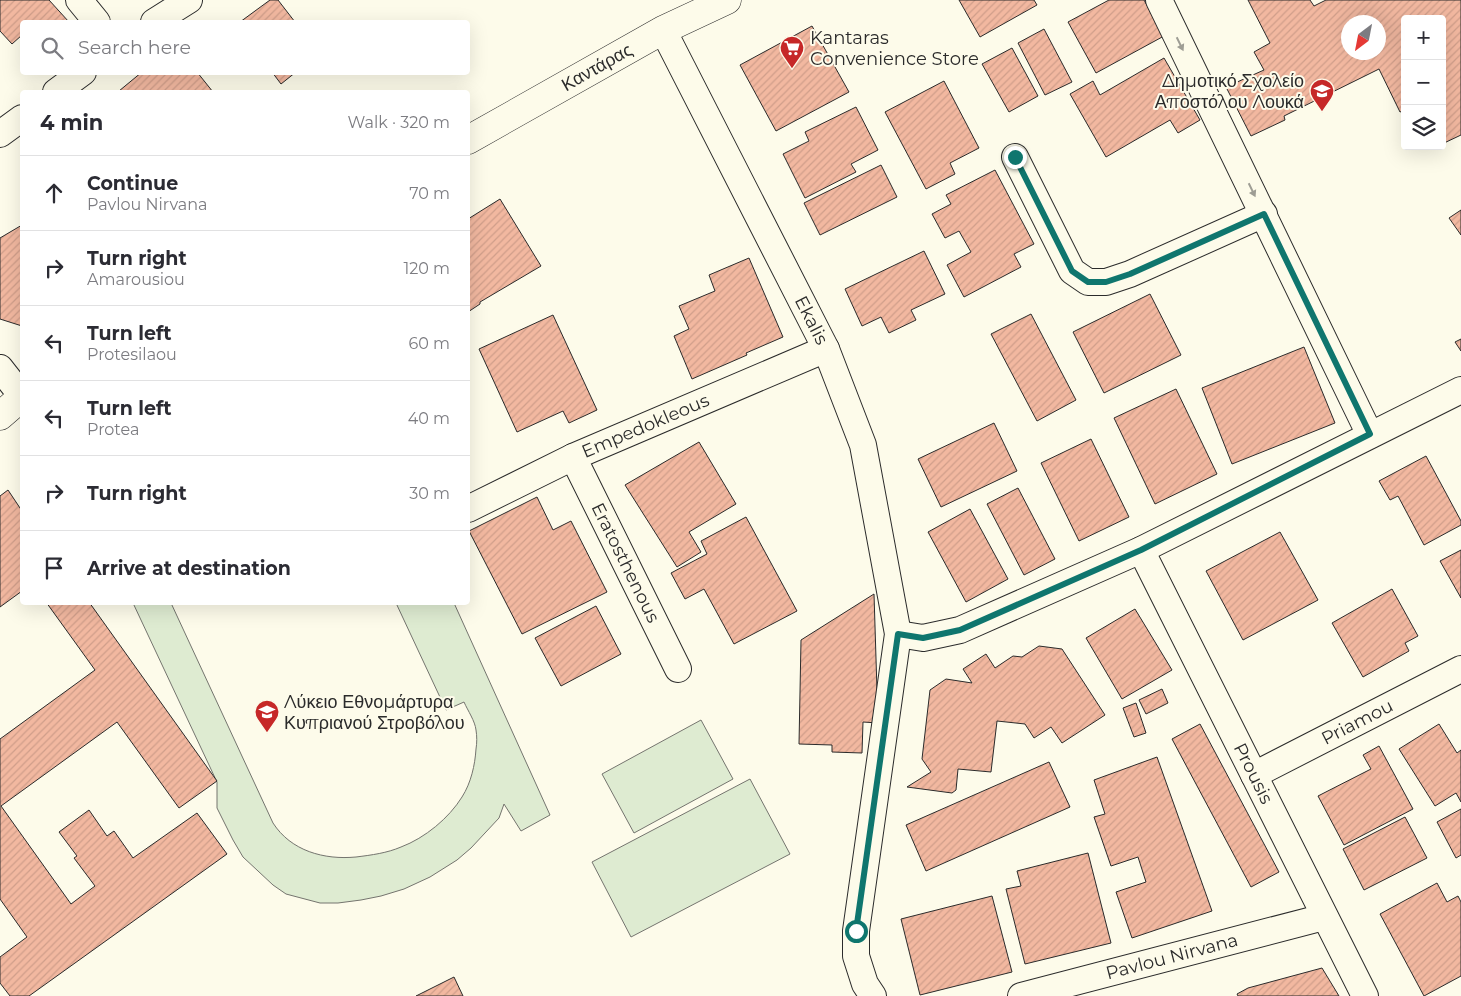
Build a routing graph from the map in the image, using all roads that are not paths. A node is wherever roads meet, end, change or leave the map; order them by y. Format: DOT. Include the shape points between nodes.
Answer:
graph roads {
  1 [pos="80,0"];
  2 [pos="189,0"];
  3 [pos="727,0"];
  4 [pos="1159,0"];
  5 [pos="96,20"];
  6 [pos="157,20"];
  7 [pos="663,30"];
  8 [pos="79,75"];
  9 [pos="59,90"];
  10 [pos="20,119"];
  11 [pos="0,134"];
  12 [pos="470,139"];
  13 [pos="1015,157"];
  14 [pos="1264,214"];
  15 [pos="826,349"];
  16 [pos="0,368"];
  17 [pos="1461,390"];
  18 [pos="20,393"];
  19 [pos="20,398"];
  20 [pos="0,416"];
  21 [pos="1370,434"];
  22 [pos="573,457"];
  23 [pos="470,508"];
  24 [pos="1141,550"];
  25 [pos="898,634"];
  26 [pos="678,669"];
  27 [pos="1461,669"];
  28 [pos="1254,774"];
  29 [pos="1324,917"];
  30 [pos="873,996"];
  31 [pos="1021,996"];
  32 [pos="1365,996"];
  1 -- 5 [label="street"];
  2 -- 6 [label="street"];
  3 -- 7 [label="street, Καντάρας"];
  4 -- 14 [label="street, one-way"];
  7 -- 12 [label="street, Καντάρας"];
  7 -- 15 [label="street, Ekalis"];
  8 -- 9 [label="street"];
  10 -- 11 [label="street"];
  13 -- 14 [label="street" via="1072,271 1088,282 1106,282 1130,274"];
  14 -- 21 [label="street"];
  15 -- 22 [label="street, Empedokleous"];
  15 -- 25 [label="street, Ekalis" via="864,445"];
  16 -- 18 [label="street"];
  17 -- 21 [label="street"];
  19 -- 20 [label="street"];
  21 -- 24 [label="street"];
  22 -- 23 [label="street, Empedokleous"];
  22 -- 26 [label="street, Eratosthenous"];
  24 -- 25 [label="street" via="960,630 923,638"];
  24 -- 28 [label="street, Prousis"];
  25 -- 30 [label="street" via="856,931 856,956 865,984"];
  27 -- 28 [label="street, Priamou"];
  28 -- 29 [label="street, Prousis"];
  29 -- 31 [label="street, Pavlou Nirvana"];
  29 -- 32 [label="street, Prousis"];
}
